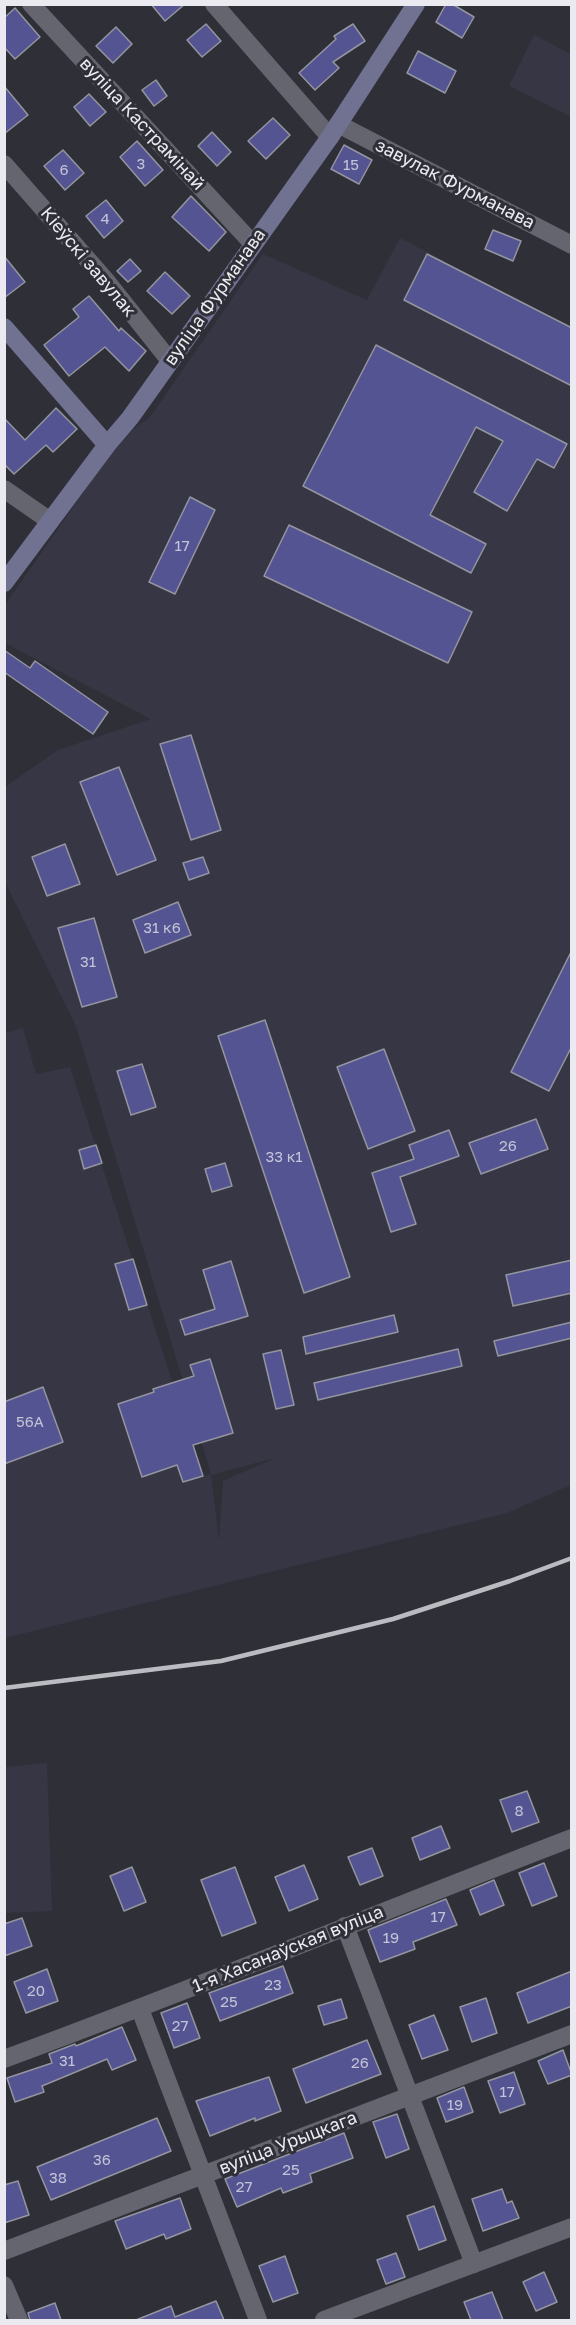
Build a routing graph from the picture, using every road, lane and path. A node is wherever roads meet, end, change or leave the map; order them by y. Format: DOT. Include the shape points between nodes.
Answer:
graph roads {
  1 [pos="31,4"];
  2 [pos="214,4"];
  3 [pos="416,4"];
  4 [pos="334,130"];
  5 [pos="4,164"];
  6 [pos="253,244"];
  7 [pos="572,244"];
  8 [pos="4,327"];
  9 [pos="171,361"];
  10 [pos="107,445"];
  11 [pos="4,489"];
  12 [pos="50,521"];
  13 [pos="4,583"];
  14 [pos="570,1841"];
  15 [pos="345,1926"];
  16 [pos="140,2009"];
  17 [pos="572,2034"];
  18 [pos="4,2059"];
  19 [pos="410,2096"];
  20 [pos="203,2175"];
  21 [pos="572,2227"];
  22 [pos="4,2251"];
  23 [pos="474,2264"];
  24 [pos="4,2285"];
  25 [pos="19,2320"];
  26 [pos="258,2320"];
  27 [pos="324,2320"];
  1 -- 6 [label="street, вуліца Кастрамінай"];
  2 -- 4 [label="street"];
  3 -- 4 [label="street, вуліца Фурманава"];
  4 -- 6 [label="street, вуліца Фурманава"];
  4 -- 7 [label="street, завулак Фурманава"];
  5 -- 9 [label="street, Кіеўскі завулак"];
  6 -- 9 [label="street, вуліца Фурманава"];
  8 -- 10 [label="street"];
  9 -- 10 [label="street, вуліца Фурманава"];
  10 -- 12 [label="street, вуліца Фурманава"];
  11 -- 12 [label="street"];
  12 -- 13 [label="street, вуліца Фурманава"];
  14 -- 15 [label="street, 1-я Хасанаўская вуліца"];
  15 -- 16 [label="street, 1-я Хасанаўская вуліца"];
  15 -- 19 [label="street"];
  16 -- 18 [label="street, 1-я Хасанаўская вуліца"];
  16 -- 20 [label="street"];
  17 -- 19 [label="street, вуліца Урыцкага"];
  19 -- 20 [label="street, вуліца Урыцкага"];
  19 -- 23 [label="street"];
  20 -- 22 [label="street, вуліца Урыцкага"];
  20 -- 26 [label="street"];
  21 -- 23 [label="street"];
  23 -- 27 [label="street"];
  24 -- 25 [label="street"];
}
